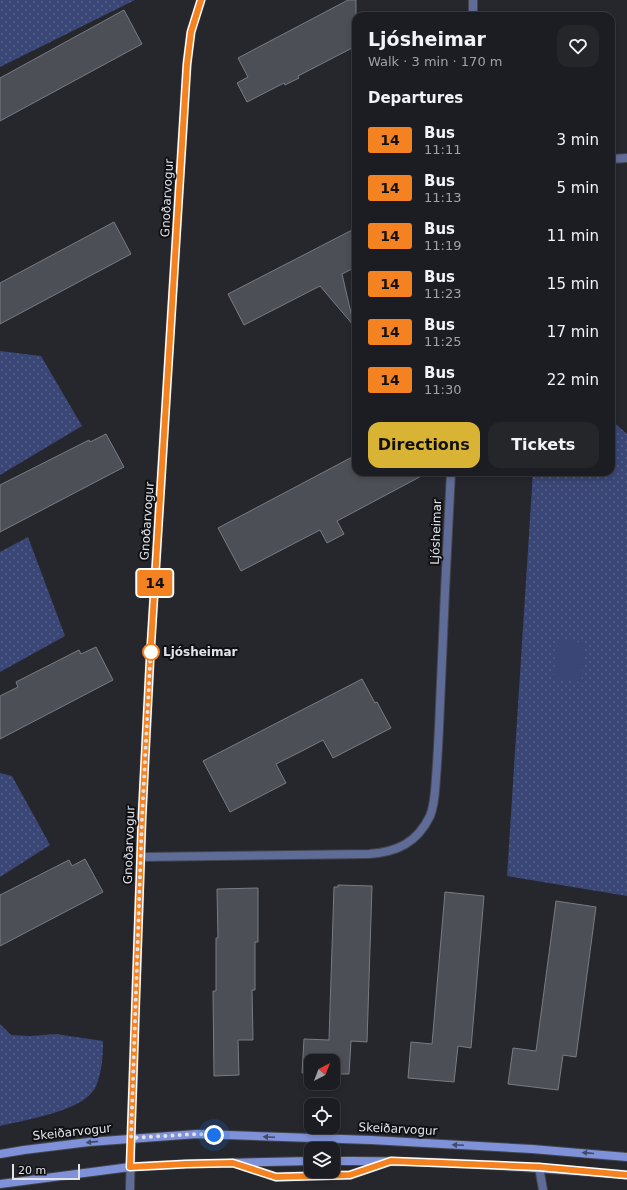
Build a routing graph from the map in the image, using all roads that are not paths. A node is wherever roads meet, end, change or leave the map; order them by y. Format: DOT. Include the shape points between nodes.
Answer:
graph roads {
  1 [pos="201,0"];
  2 [pos="473,0"];
  3 [pos="473,12"];
  4 [pos="627,158"];
  5 [pos="615,159"];
  6 [pos="451,476"];
  7 [pos="141,857"];
  8 [pos="131,1138"];
  9 [pos="0,1154"];
  10 [pos="627,1157"];
  11 [pos="304,1161"];
  12 [pos="340,1161"];
  13 [pos="391,1161"];
  14 [pos="233,1163"];
  15 [pos="130,1167"];
  16 [pos="539,1167"];
  17 [pos="627,1175"];
  18 [pos="0,1184"];
  19 [pos="130,1190"];
  20 [pos="543,1190"];
  1 -- 7 [label="street, Gnoðarvogur" via="191,32 186,78 150,660"];
  2 -- 3 [label="street"];
  4 -- 5 [label="street"];
  6 -- 7 [label="street, Ljósheimar" via="439,751 434,801 423,828 406,844 384,853"];
  7 -- 8 [label="street, Gnoðarvogur"];
  8 -- 9 [label="street, Skeiðarvogur, one-way"];
  10 -- 8 [label="street, Skeiðarvogur, one-way" via="371,1140 197,1134"];
  8 -- 15 [label="street, Gnoðarvogur"];
  11 -- 14 [label="street"];
  12 -- 13 [label="street"];
  13 -- 14 [label="street" via="350,1175 276,1177"];
  13 -- 16 [label="street"];
  14 -- 15 [label="street"];
  15 -- 18 [label="street"];
  15 -- 19 [label="street, Gnoðarvogur"];
  16 -- 17 [label="street"];
  16 -- 20 [label="street"];
}
